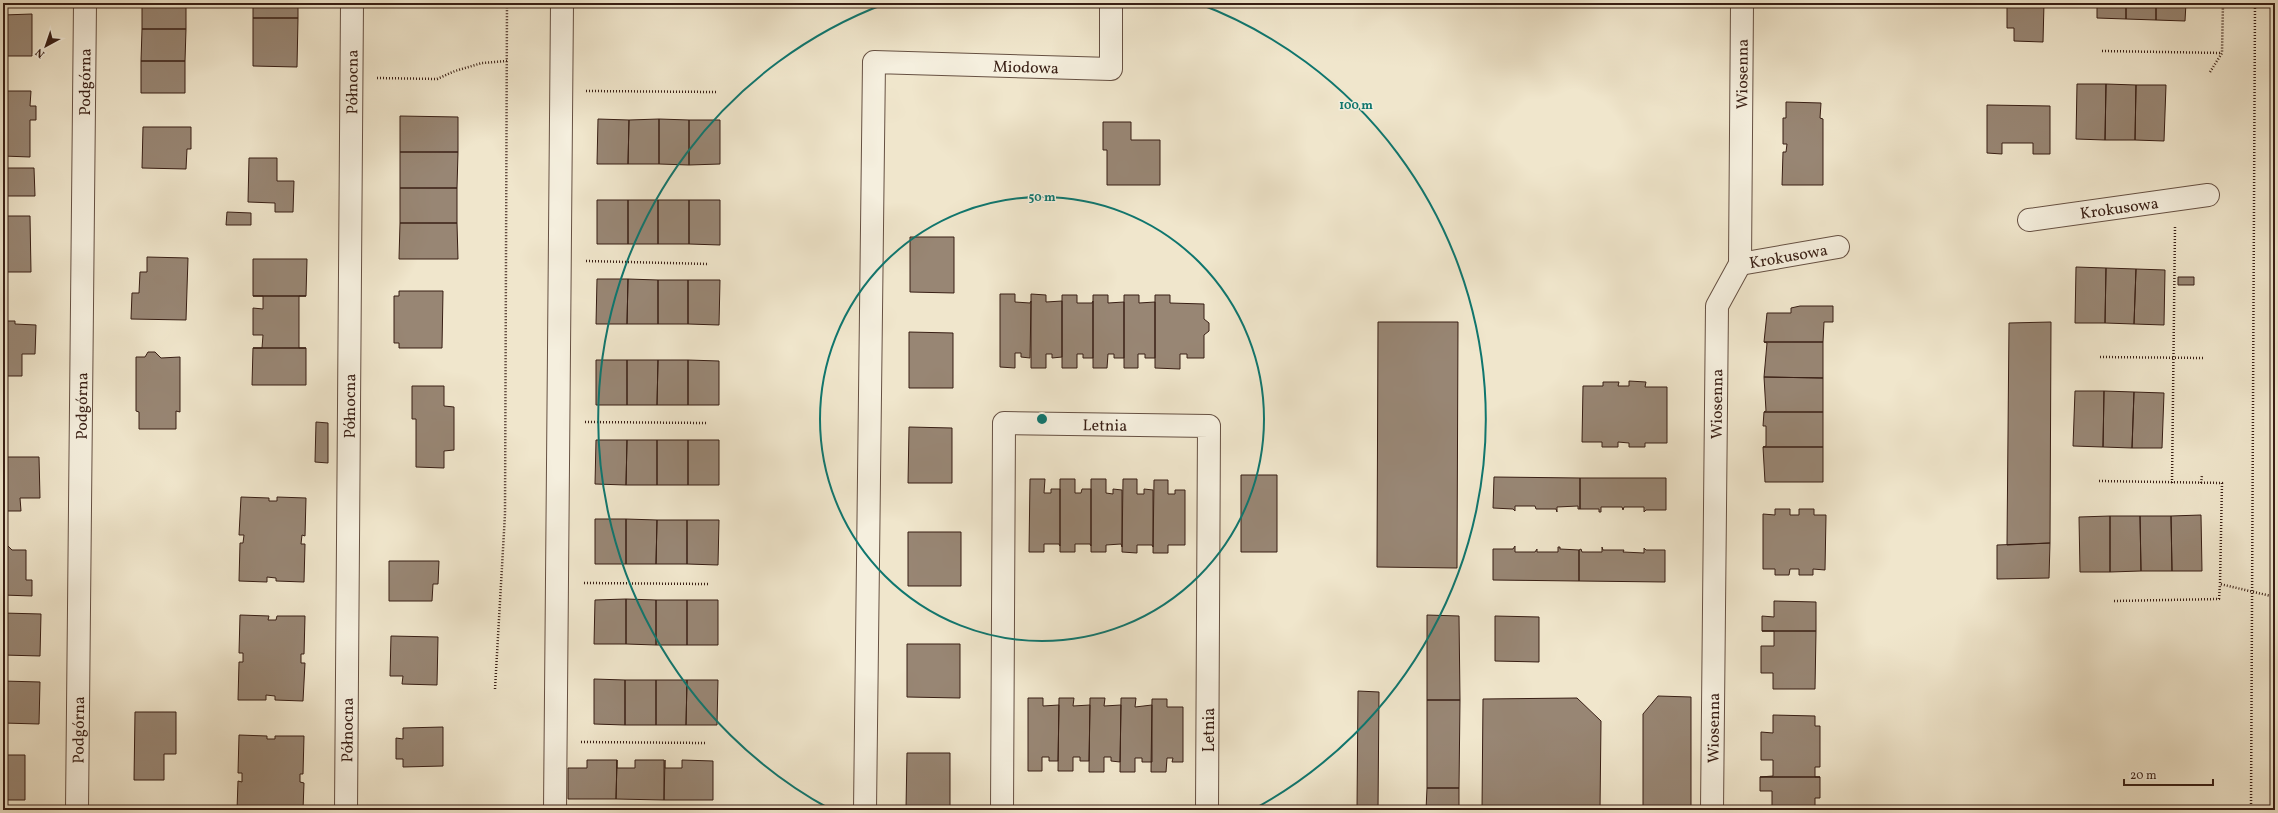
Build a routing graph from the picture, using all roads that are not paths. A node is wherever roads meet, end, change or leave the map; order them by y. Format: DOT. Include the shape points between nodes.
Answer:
graph roads {
  1 [pos="85,3"];
  2 [pos="352,3"];
  3 [pos="562,3"];
  4 [pos="1111,3"];
  5 [pos="1742,3"];
  6 [pos="2208,195"];
  7 [pos="2029,220"];
  8 [pos="1838,247"];
  9 [pos="1740,264"];
  10 [pos="78,810"];
  11 [pos="346,810"];
  12 [pos="555,810"];
  13 [pos="865,810"];
  14 [pos="1002,810"];
  15 [pos="1207,810"];
  16 [pos="1712,810"];
  1 -- 10 [label="street, Podgórna"];
  2 -- 11 [label="street, Północna"];
  3 -- 12 [label="street"];
  4 -- 13 [label="street, Miodowa" via="1111,69 874,62"];
  5 -- 9 [label="street, Wiosenna"];
  6 -- 7 [label="street, Krokusowa"];
  8 -- 9 [label="street, Krokusowa"];
  9 -- 16 [label="street, Wiosenna" via="1717,306"];
  14 -- 15 [label="street, Letnia" via="1004,423 1209,426"];
}
